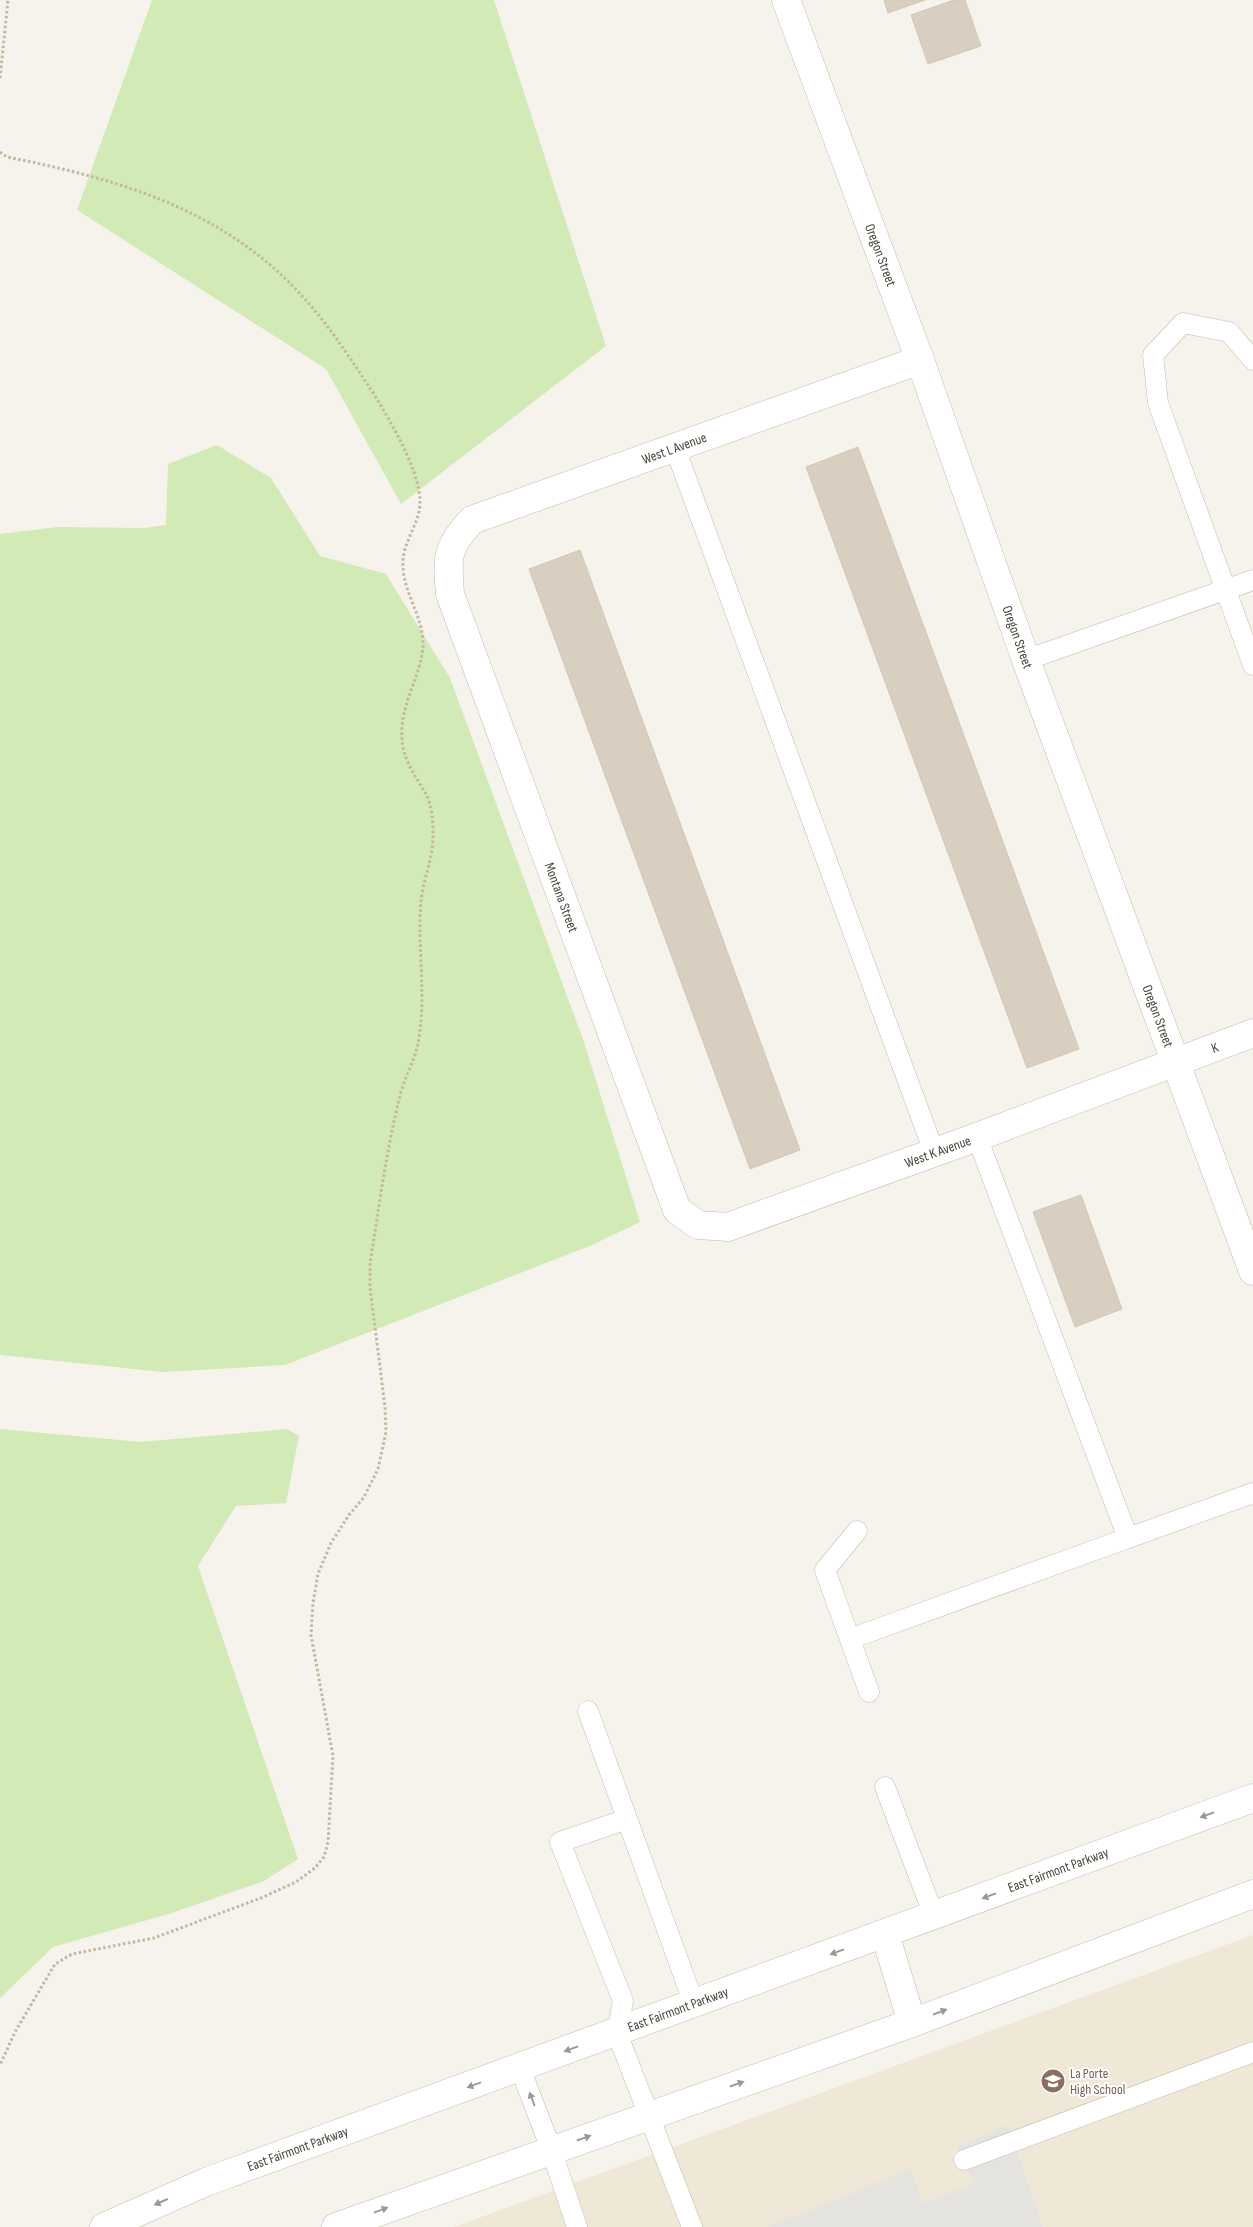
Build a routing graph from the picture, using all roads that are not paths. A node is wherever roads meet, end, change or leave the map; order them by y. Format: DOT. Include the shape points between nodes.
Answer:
graph roads {
  1 [pos="786,0"];
  2 [pos="920,360"];
  3 [pos="1253,360"];
  4 [pos="675,448"];
  5 [pos="447,559"];
  6 [pos="1253,580"];
  7 [pos="1225,590"];
  8 [pos="1026,660"];
  9 [pos="1253,664"];
  10 [pos="1253,1033"];
  11 [pos="1176,1061"];
  12 [pos="977,1137"];
  13 [pos="934,1152"];
  14 [pos="698,1225"];
  15 [pos="1253,1271"];
  16 [pos="1253,1493"];
  17 [pos="857,1531"];
  18 [pos="1128,1538"];
  19 [pos="850,1639"];
  20 [pos="869,1692"];
  21 [pos="588,1711"];
  22 [pos="885,1787"];
  23 [pos="1253,1798"];
  24 [pos="627,1819"];
  25 [pos="1253,1894"];
  26 [pos="934,1916"];
  27 [pos="885,1934"];
  28 [pos="694,2004"];
  29 [pos="912,2023"];
  30 [pos="617,2033"];
  31 [pos="1253,2052"];
  32 [pos="520,2068"];
  33 [pos="649,2115"];
  34 [pos="551,2149"];
  35 [pos="964,2160"];
  36 [pos="104,2227"];
  37 [pos="336,2227"];
  38 [pos="577,2227"];
  39 [pos="692,2227"];
  1 -- 2 [label="street, Oregon Street"];
  2 -- 4 [label="street, West L Avenue"];
  2 -- 8 [label="street, Oregon Street"];
  3 -- 7 [label="lane" via="1229,332 1183,323 1154,355 1158,403"];
  4 -- 5 [label="street, West L Avenue" via="472,520 456,536"];
  4 -- 13 [label="lane"];
  5 -- 14 [label="street, Montana Street" via="450,594 677,1210"];
  6 -- 7 [label="lane"];
  7 -- 8 [label="lane"];
  7 -- 9 [label="lane"];
  8 -- 11 [label="street, Oregon Street"];
  10 -- 11 [label="street, K"];
  11 -- 12 [label="street, West K Avenue"];
  11 -- 15 [label="street, Oregon Street"];
  12 -- 13 [label="street, West K Avenue"];
  12 -- 18 [label="lane"];
  13 -- 14 [label="street, West K Avenue" via="728,1227"];
  16 -- 18 [label="lane"];
  17 -- 19 [label="lane" via="825,1570"];
  18 -- 19 [label="lane"];
  19 -- 20 [label="lane"];
  21 -- 24 [label="lane"];
  22 -- 26 [label="lane"];
  23 -- 26 [label="street, East Fairmont Parkway, one-way"];
  24 -- 28 [label="lane"];
  24 -- 30 [label="lane" via="560,1842 623,2001"];
  29 -- 25 [label="street, one-way"];
  26 -- 27 [label="street, East Fairmont Parkway"];
  27 -- 28 [label="street, East Fairmont Parkway, one-way"];
  27 -- 29 [label="street"];
  28 -- 30 [label="street, East Fairmont Parkway"];
  33 -- 29 [label="street, one-way"];
  30 -- 32 [label="street, East Fairmont Parkway, one-way"];
  30 -- 33 [label="lane"];
  31 -- 35 [label="lane"];
  34 -- 32 [label="lane, one-way"];
  32 -- 36 [label="street, East Fairmont Parkway, one-way" via="206,2182"];
  34 -- 33 [label="street, one-way"];
  33 -- 39 [label="lane"];
  37 -- 34 [label="street, one-way"];
  34 -- 38 [label="lane"];
}
